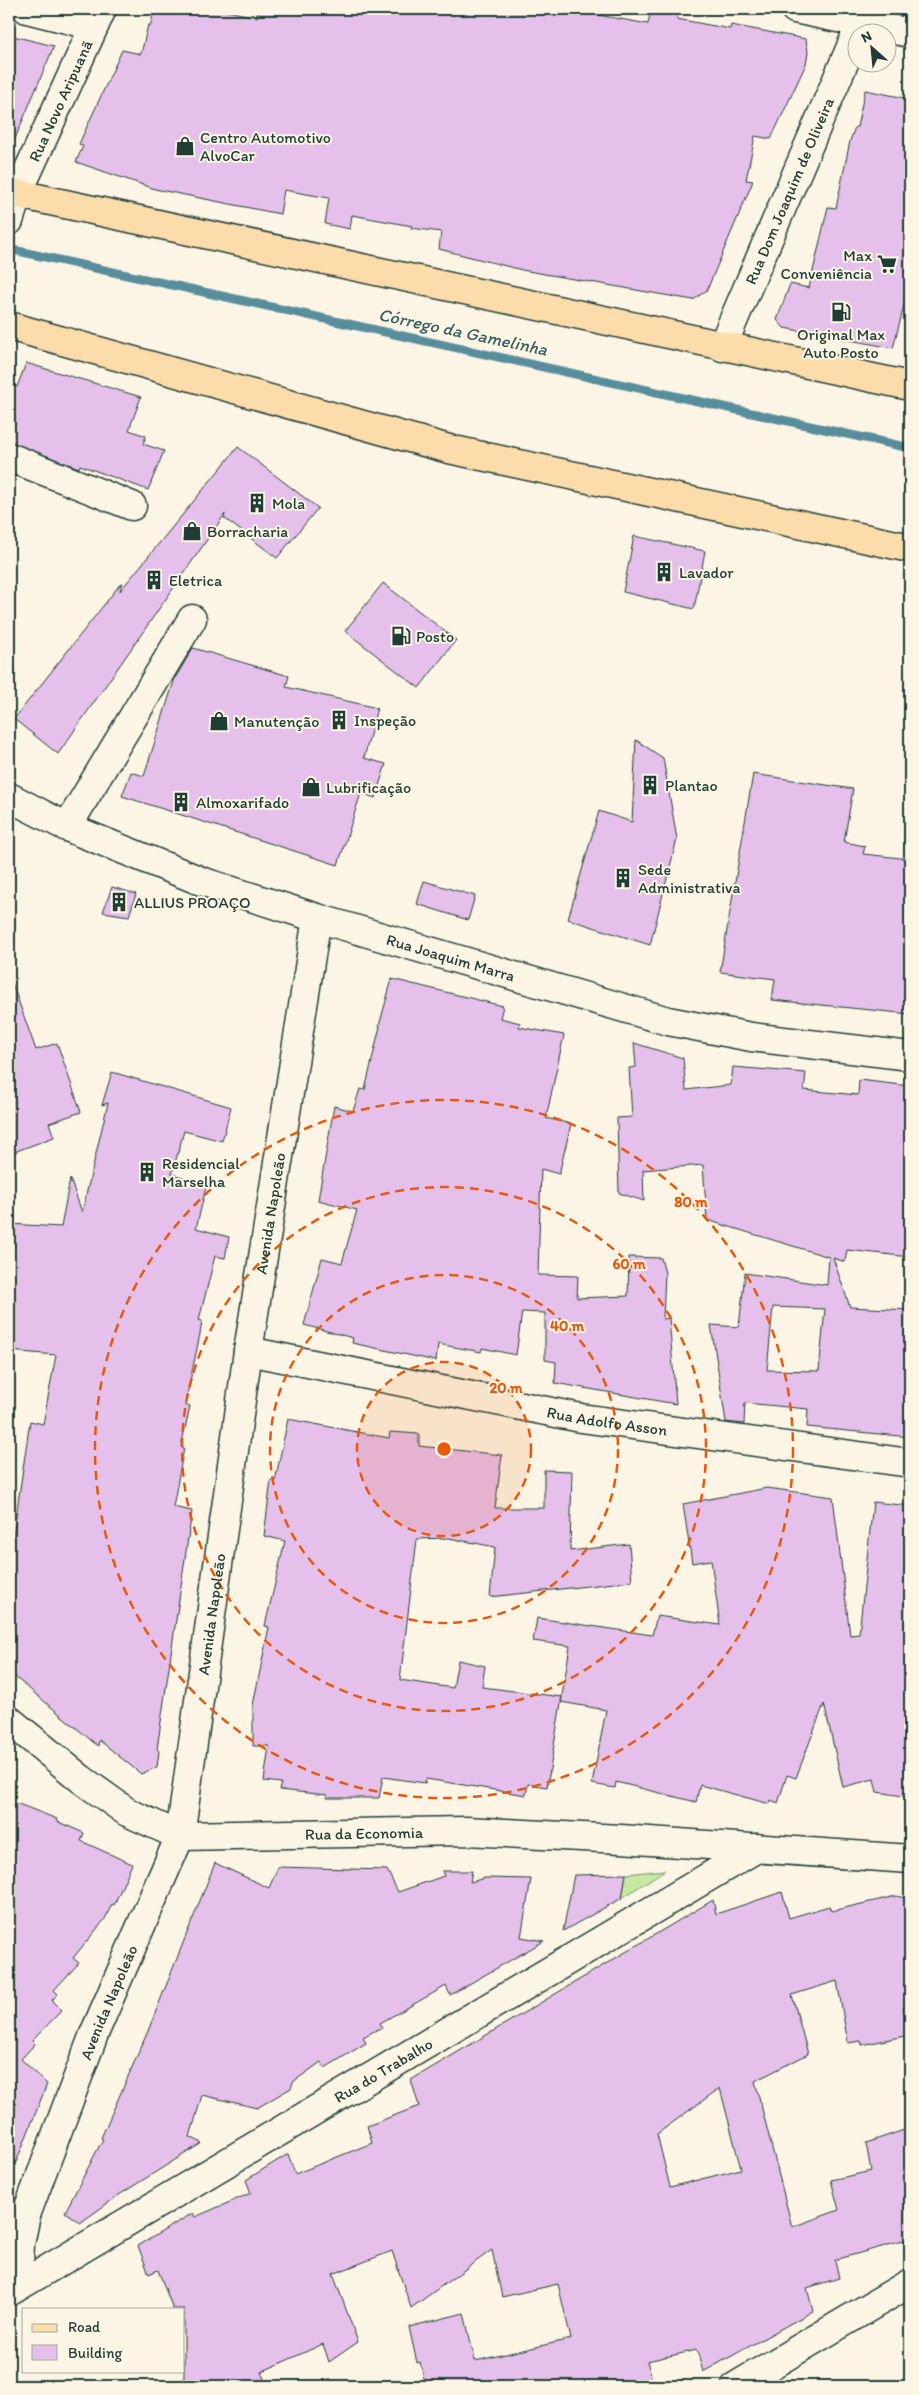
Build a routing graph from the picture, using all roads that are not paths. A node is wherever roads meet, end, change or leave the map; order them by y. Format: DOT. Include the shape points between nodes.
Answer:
graph roads {
  1 [pos="27,9"];
  2 [pos="795,9"];
  3 [pos="98,17"];
  4 [pos="849,22"];
  5 [pos="896,31"];
  6 [pos="910,33"];
  7 [pos="846,60"];
  8 [pos="13,193"];
  9 [pos="9,221"];
  10 [pos="9,326"];
  11 [pos="722,347"];
  12 [pos="910,386"];
  13 [pos="9,457"];
  14 [pos="132,506"];
  15 [pos="910,548"];
  16 [pos="192,619"];
  17 [pos="9,797"];
  18 [pos="67,827"];
  19 [pos="317,918"];
  20 [pos="910,1056"];
  21 [pos="248,1351"];
  22 [pos="910,1463"];
  23 [pos="9,1720"];
  24 [pos="180,1836"];
  25 [pos="757,1848"];
  26 [pos="910,1859"];
  27 [pos="910,2283"];
  28 [pos="13,2289"];
  29 [pos="736,2386"];
  1 -- 3 [label="street"];
  2 -- 4 [label="street"];
  3 -- 8 [label="street, Rua Novo Aripuanã"];
  5 -- 6 [label="street"];
  7 -- 11 [label="street, Rua Dom Joaquim de Oliveira"];
  8 -- 9 [label="street, Rua Novo Aripuanã"];
  8 -- 11 [label="main road"];
  10 -- 15 [label="main road" via="449,449"];
  11 -- 12 [label="main road"];
  13 -- 14 [label="street"];
  16 -- 18 [label="street"];
  17 -- 18 [label="street, Rua Joaquim Marra"];
  18 -- 19 [label="street, Rua Joaquim Marra" via="201,881"];
  19 -- 20 [label="street, Rua Joaquim Marra" via="668,1021 751,1037"];
  19 -- 21 [label="street, Avenida Napoleão"];
  21 -- 22 [label="street, Rua Adolfo Asson" via="581,1418"];
  21 -- 24 [label="street, Avenida Napoleão"];
  23 -- 24 [label="street, Rua da Economia" via="127,1812"];
  24 -- 25 [label="street, Rua da Economia" via="466,1831"];
  24 -- 28 [label="street, Avenida Napoleão" via="94,2034 26,2215"];
  25 -- 26 [label="street, Rua da Economia"];
  25 -- 28 [label="street, Rua do Trabalho"];
  27 -- 29 [label="street"];
}
